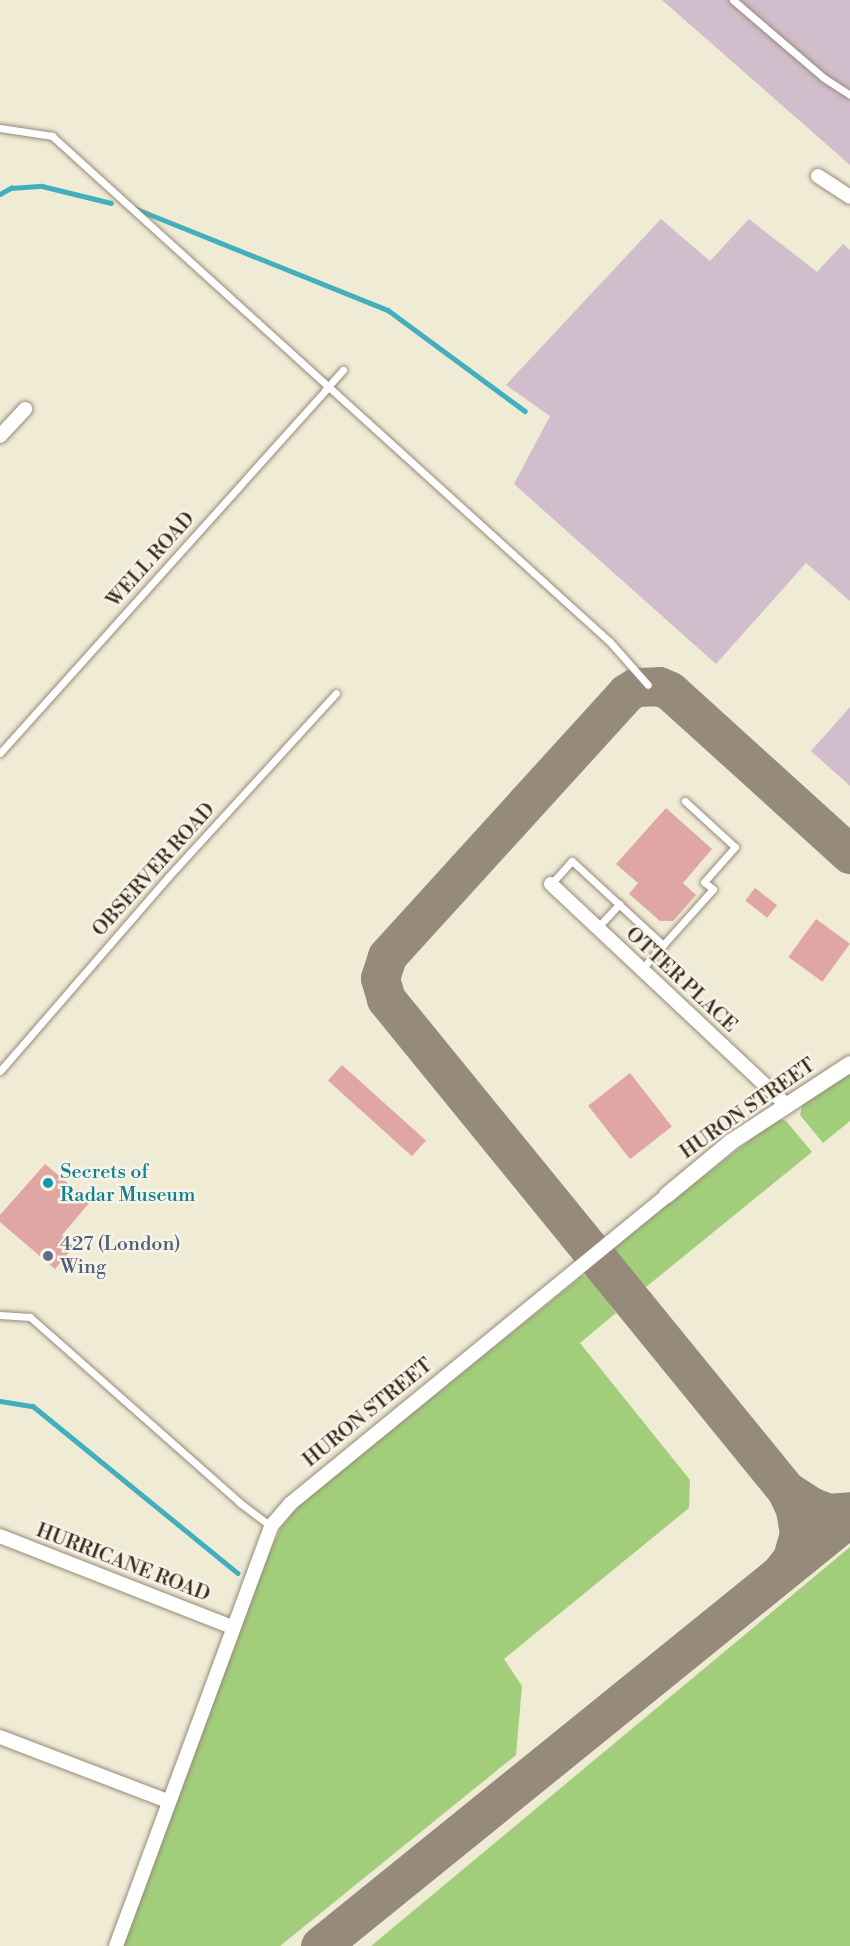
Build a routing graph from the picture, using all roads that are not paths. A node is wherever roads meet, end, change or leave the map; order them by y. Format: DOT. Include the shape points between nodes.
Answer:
graph roads {
  1 [pos="733,0"];
  2 [pos="850,95"];
  3 [pos="0,128"];
  4 [pos="818,176"];
  5 [pos="850,197"];
  6 [pos="343,370"];
  7 [pos="327,388"];
  8 [pos="25,409"];
  9 [pos="0,436"];
  10 [pos="648,685"];
  11 [pos="336,693"];
  12 [pos="37,712"];
  13 [pos="0,753"];
  14 [pos="685,801"];
  15 [pos="550,884"];
  16 [pos="619,904"];
  17 [pos="597,928"];
  18 [pos="663,945"];
  19 [pos="642,970"];
  20 [pos="850,1064"];
  21 [pos="0,1071"];
  22 [pos="785,1104"];
  23 [pos="667,1195"];
  24 [pos="0,1315"];
  25 [pos="271,1526"];
  26 [pos="0,1536"];
  27 [pos="232,1627"];
  28 [pos="0,1737"];
  29 [pos="168,1801"];
  30 [pos="116,1946"];
  1 -- 2 [label="lane" via="824,78"];
  3 -- 7 [label="lane" via="52,136"];
  4 -- 5 [label="street"];
  6 -- 7 [label="lane"];
  7 -- 10 [label="lane" via="610,642"];
  7 -- 12 [label="lane"];
  7 -- 13 [label="lane, WELL ROAD"];
  8 -- 9 [label="street"];
  11 -- 21 [label="lane, OBSERVER ROAD" via="168,877"];
  14 -- 18 [label="lane" via="735,847 704,882 712,889"];
  15 -- 16 [label="lane" via="572,861"];
  15 -- 17 [label="street, OTTER PLACE"];
  16 -- 17 [label="lane"];
  16 -- 18 [label="lane"];
  17 -- 19 [label="street, OTTER PLACE"];
  18 -- 19 [label="lane"];
  19 -- 22 [label="street, OTTER PLACE"];
  20 -- 22 [label="street, HURON STREET"];
  22 -- 23 [label="street, HURON STREET"];
  23 -- 25 [label="street, HURON STREET" via="290,1504"];
  24 -- 25 [label="lane" via="30,1317"];
  25 -- 27 [label="street, HURON STREET"];
  26 -- 27 [label="street, HURRICANE ROAD"];
  27 -- 29 [label="street, HURON STREET"];
  28 -- 29 [label="street"];
  29 -- 30 [label="street, HURON STREET"];
}
